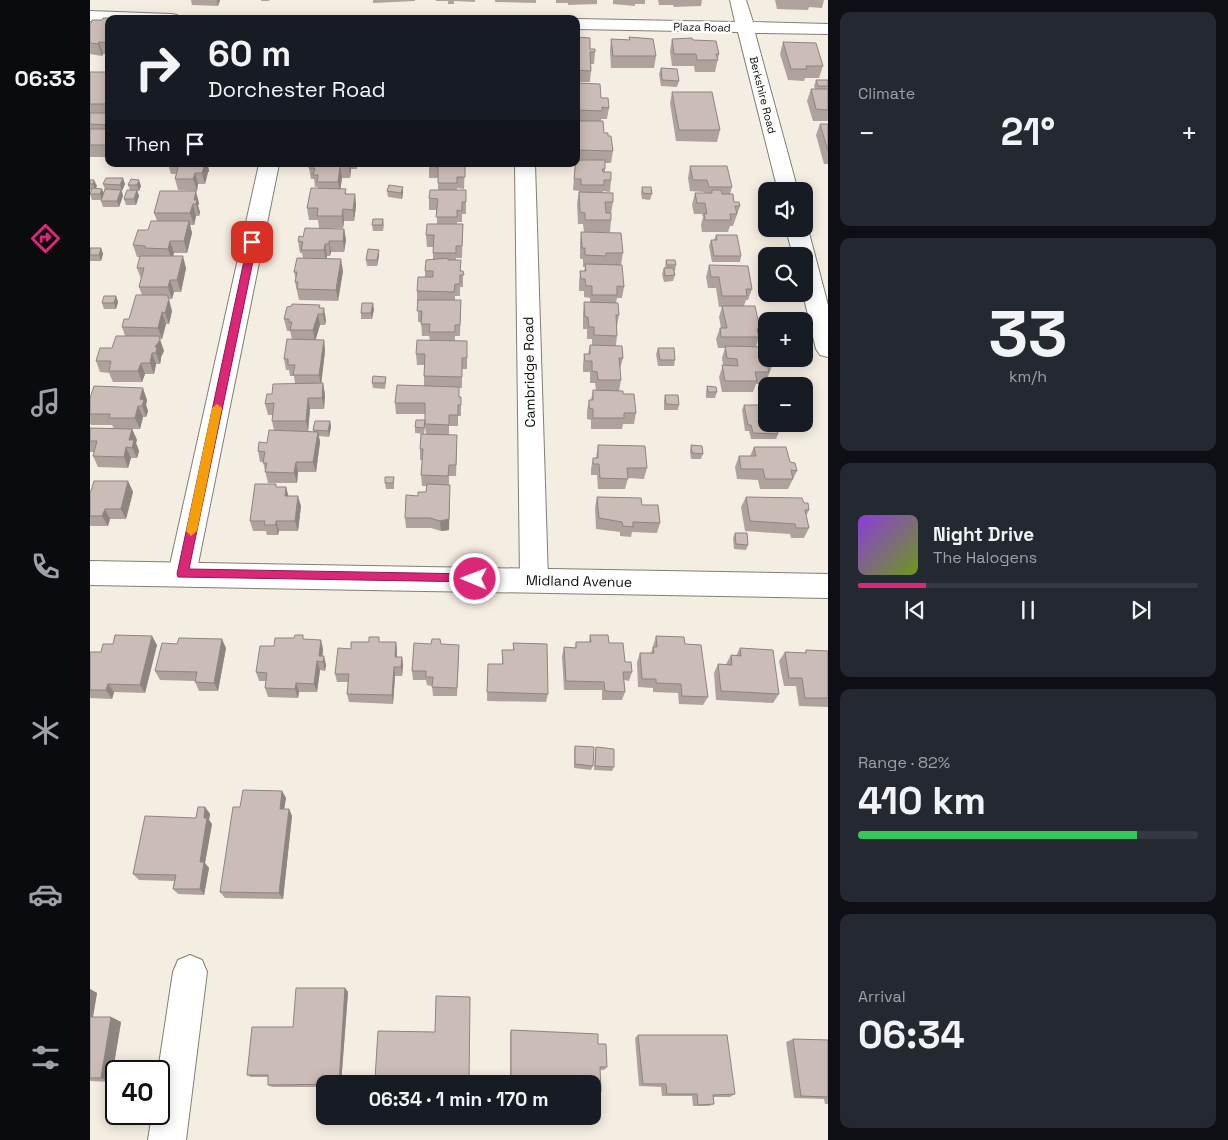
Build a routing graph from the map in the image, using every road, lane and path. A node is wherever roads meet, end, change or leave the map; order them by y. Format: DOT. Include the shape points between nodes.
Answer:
graph roads {
  1 [pos="738,0"];
  2 [pos="90,16"];
  3 [pos="105,17"];
  4 [pos="580,24"];
  5 [pos="746,27"];
  6 [pos="828,29"];
  7 [pos="268,167"];
  8 [pos="525,167"];
  9 [pos="786,182"];
  10 [pos="799,237"];
  11 [pos="828,348"];
  12 [pos="90,573"];
  13 [pos="182,574"];
  14 [pos="534,580"];
  15 [pos="828,586"];
  16 [pos="190,972"];
  17 [pos="167,1140"];
  1 -- 5 [label="street, Berkshire Road"];
  2 -- 3 [label="street"];
  4 -- 5 [label="street, Plaza Road"];
  5 -- 6 [label="street, Plaza Road"];
  5 -- 9 [label="street, Berkshire Road"];
  7 -- 13 [label="street"];
  8 -- 14 [label="street, Cambridge Road"];
  10 -- 11 [label="street"];
  12 -- 13 [label="street, Midland Avenue"];
  13 -- 14 [label="street, Midland Avenue"];
  14 -- 15 [label="street, Midland Avenue"];
  16 -- 17 [label="street"];
}
